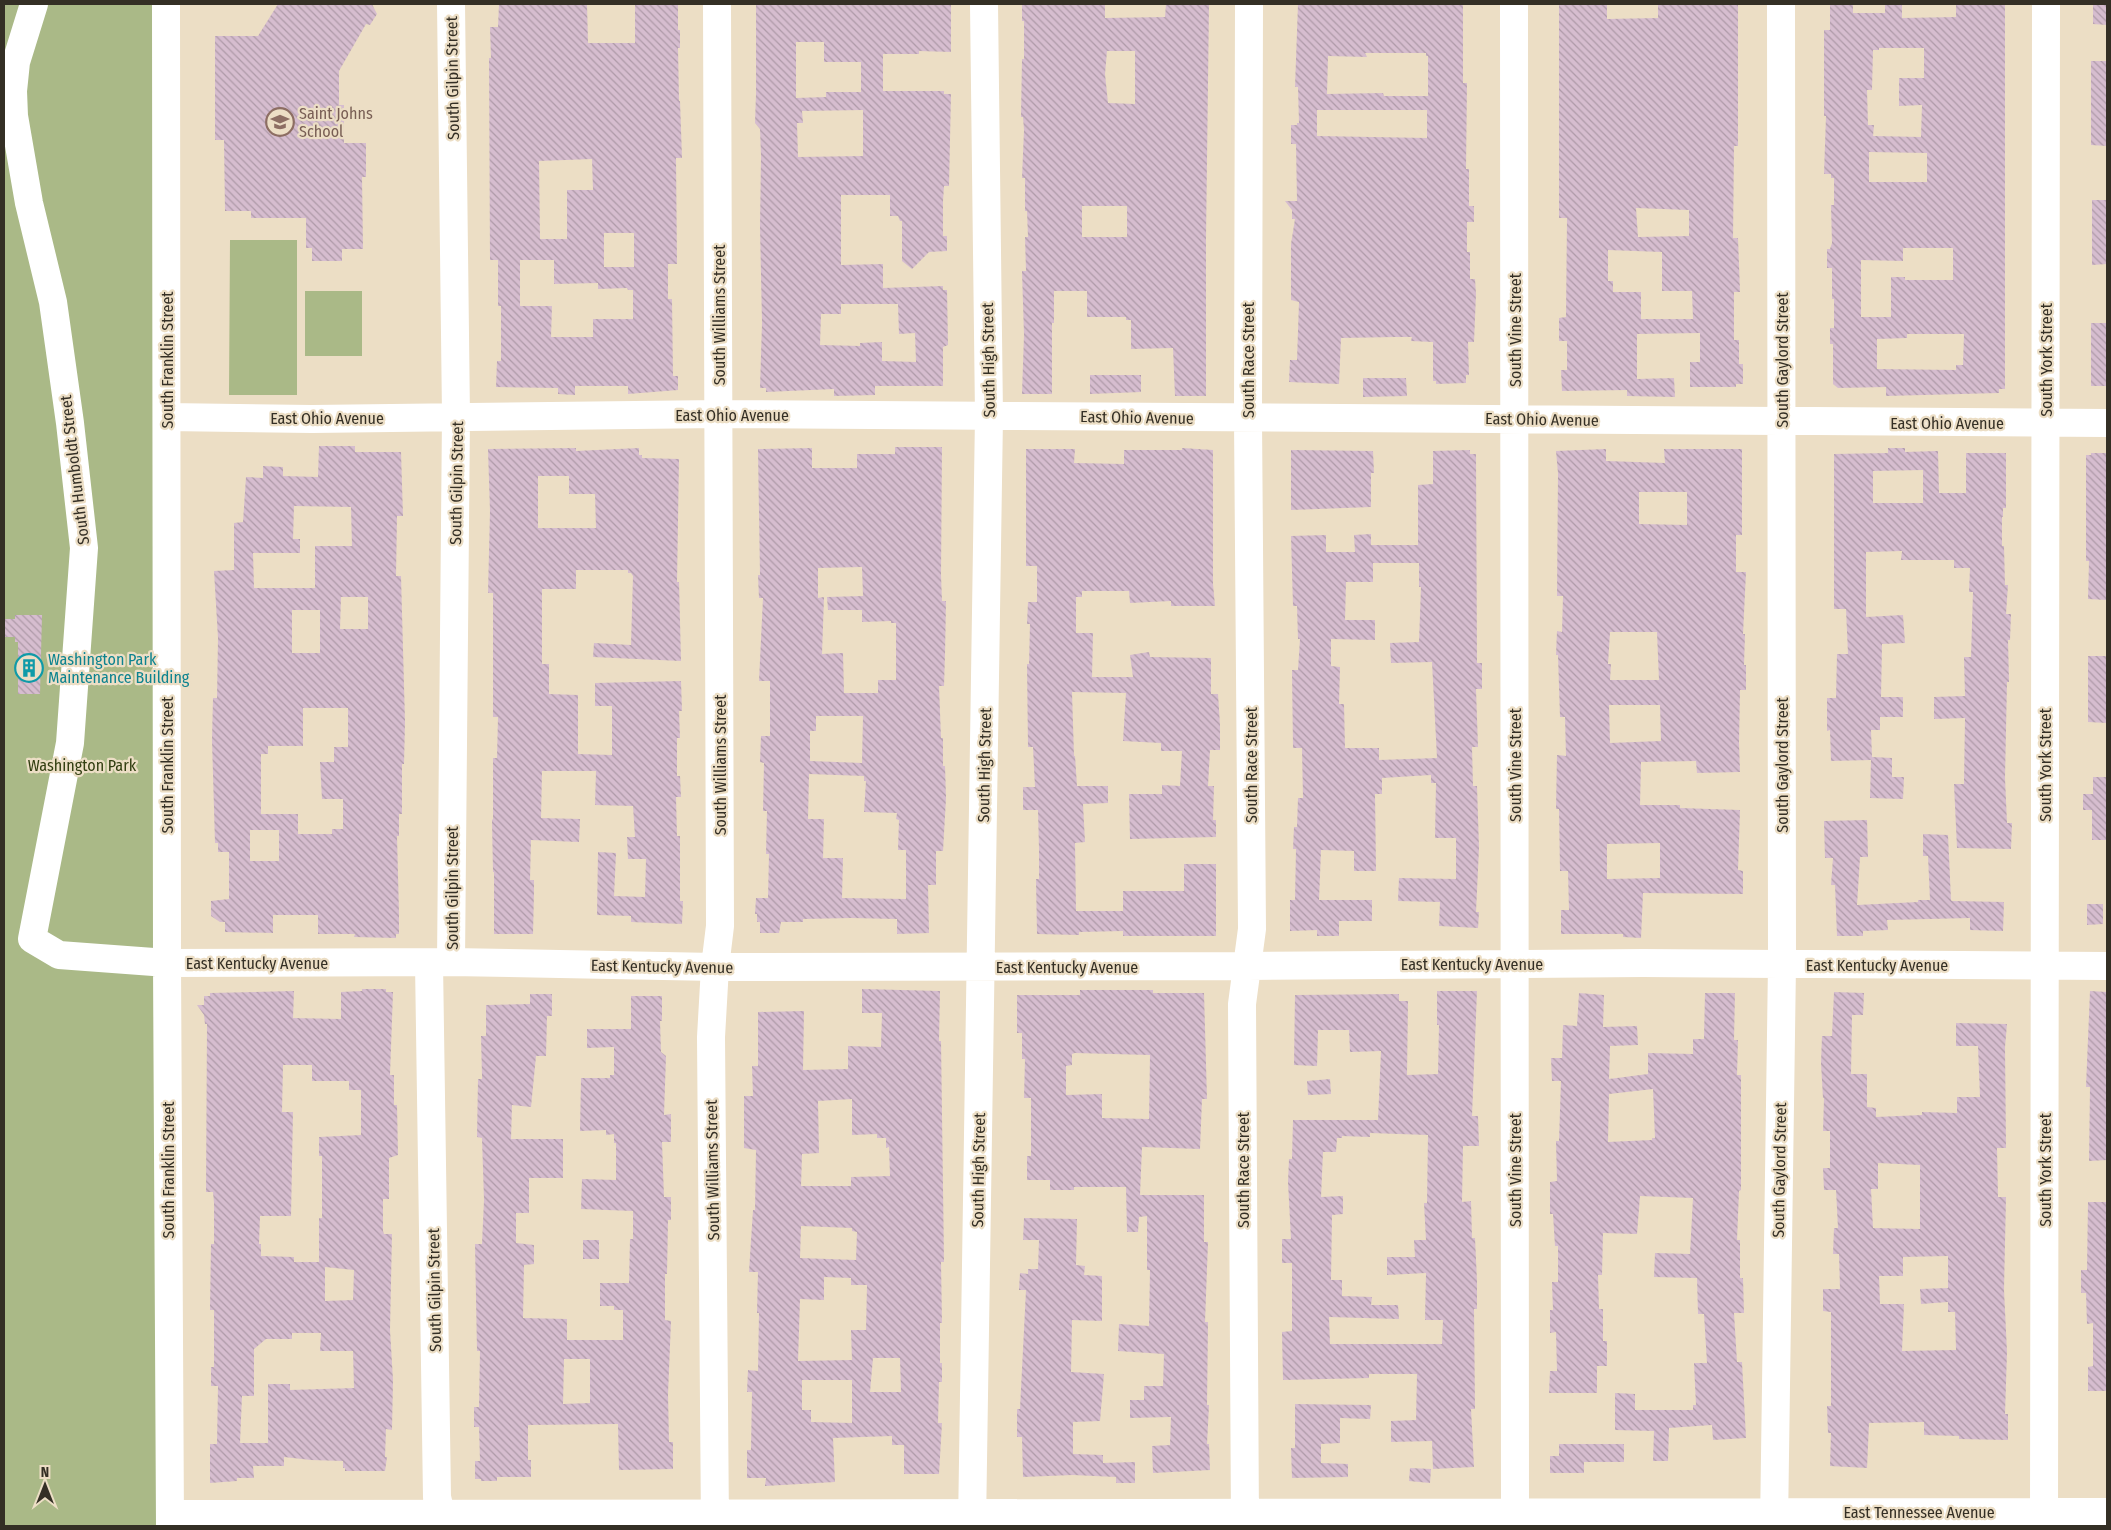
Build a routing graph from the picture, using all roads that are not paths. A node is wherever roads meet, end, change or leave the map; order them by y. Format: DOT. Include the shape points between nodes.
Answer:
graph roads {
  1 [pos="34,4"];
  2 [pos="166,4"];
  3 [pos="451,4"];
  4 [pos="717,4"];
  5 [pos="984,4"];
  6 [pos="1249,4"];
  7 [pos="1514,4"];
  8 [pos="1781,4"];
  9 [pos="2046,4"];
  10 [pos="719,414"];
  11 [pos="456,416"];
  12 [pos="989,416"];
  13 [pos="167,418"];
  14 [pos="1248,419"];
  15 [pos="1515,419"];
  16 [pos="1782,422"];
  17 [pos="2046,423"];
  18 [pos="2107,423"];
  19 [pos="32,940"];
  20 [pos="167,963"];
  21 [pos="440,963"];
  22 [pos="1515,963"];
  23 [pos="1782,964"];
  24 [pos="1247,966"];
  25 [pos="2045,966"];
  26 [pos="2107,966"];
  27 [pos="715,967"];
  28 [pos="981,967"];
  29 [pos="2107,1512"];
  30 [pos="1515,1519"];
  31 [pos="2044,1519"];
  32 [pos="170,1520"];
  33 [pos="716,1520"];
  34 [pos="972,1520"];
  35 [pos="1245,1520"];
  36 [pos="1774,1520"];
  37 [pos="443,1521"];
  1 -- 19 [label="street, South Humboldt Street" via="16,62 14,116 29,204 53,302 84,548 70,743"];
  2 -- 13 [label="street, South Franklin Street"];
  3 -- 11 [label="street, South Gilpin Street"];
  4 -- 10 [label="street, South Williams Street"];
  5 -- 12 [label="street, South High Street"];
  6 -- 14 [label="street, South Race Street"];
  7 -- 15 [label="street, South Vine Street"];
  8 -- 16 [label="street, South Gaylord Street"];
  9 -- 17 [label="street, South York Street"];
  10 -- 11 [label="street, East Ohio Avenue"];
  10 -- 12 [label="street, East Ohio Avenue"];
  10 -- 27 [label="street, South Williams Street" via="720,926"];
  11 -- 13 [label="street, East Ohio Avenue"];
  11 -- 21 [label="street, South Gilpin Street"];
  12 -- 14 [label="street, East Ohio Avenue"];
  12 -- 28 [label="street, South High Street"];
  13 -- 20 [label="street, South Franklin Street"];
  14 -- 15 [label="street, East Ohio Avenue"];
  14 -- 24 [label="street, South Race Street" via="1252,929"];
  15 -- 16 [label="street, East Ohio Avenue"];
  15 -- 22 [label="street, South Vine Street"];
  16 -- 17 [label="street, East Ohio Avenue"];
  16 -- 23 [label="street, South Gaylord Street"];
  17 -- 18 [label="street, East Ohio Avenue"];
  17 -- 25 [label="street, South York Street"];
  19 -- 20 [label="street, East Kentucky Avenue" via="59,955"];
  20 -- 21 [label="street, East Kentucky Avenue"];
  20 -- 32 [label="street, South Franklin Street"];
  21 -- 27 [label="street, East Kentucky Avenue"];
  21 -- 37 [label="street, South Gilpin Street" via="437,1497"];
  22 -- 23 [label="street, East Kentucky Avenue"];
  22 -- 24 [label="street, East Kentucky Avenue"];
  22 -- 30 [label="street, South Vine Street"];
  23 -- 25 [label="street, East Kentucky Avenue"];
  23 -- 36 [label="street, South Gaylord Street"];
  24 -- 28 [label="street, East Kentucky Avenue"];
  24 -- 35 [label="street, South Race Street" via="1242,1004"];
  25 -- 26 [label="street, East Kentucky Avenue"];
  25 -- 31 [label="street, South York Street"];
  27 -- 28 [label="street, East Kentucky Avenue"];
  27 -- 33 [label="street, South Williams Street" via="711,1037"];
  28 -- 34 [label="street, South High Street"];
  29 -- 31 [label="street, East Tennessee Avenue"];
  30 -- 35 [label="street, East Tennessee Avenue"];
  30 -- 36 [label="street, East Tennessee Avenue"];
  31 -- 36 [label="street, East Tennessee Avenue"];
  32 -- 37 [label="street, East Tennessee Avenue"];
  33 -- 34 [label="street, East Tennessee Avenue"];
  33 -- 37 [label="street, East Tennessee Avenue" via="575,1512"];
  34 -- 35 [label="street, East Tennessee Avenue"];
}
